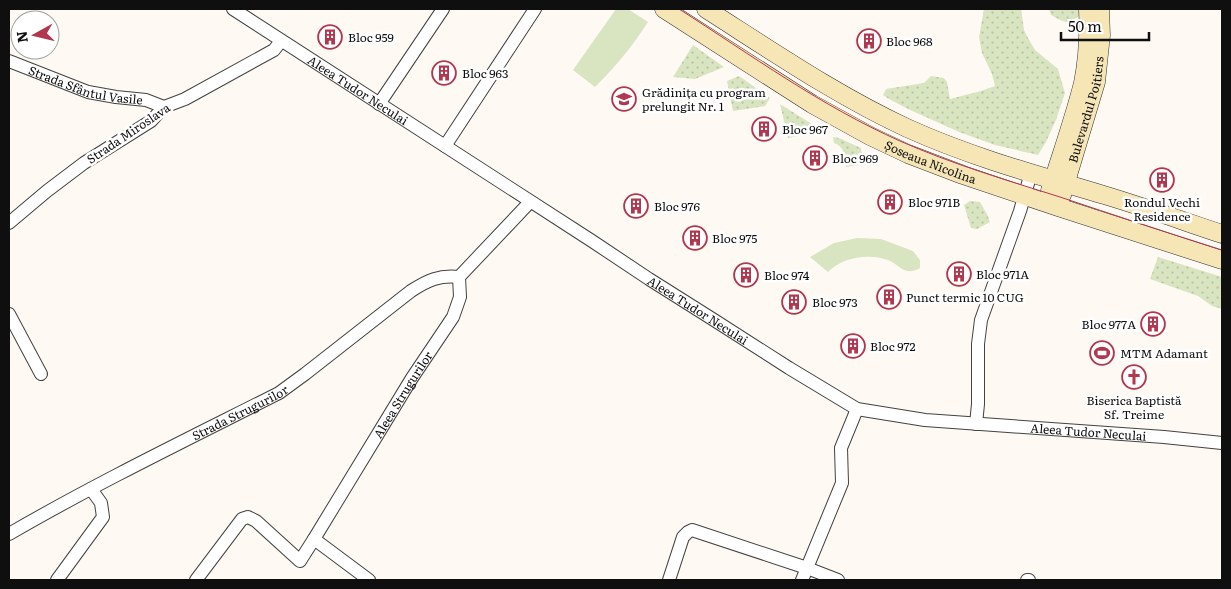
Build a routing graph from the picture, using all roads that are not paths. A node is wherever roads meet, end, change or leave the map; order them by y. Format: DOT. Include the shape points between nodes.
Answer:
graph roads {
  1 [pos="233,9"];
  2 [pos="443,9"];
  3 [pos="535,9"];
  4 [pos="664,9"];
  5 [pos="706,9"];
  6 [pos="1088,9"];
  7 [pos="1100,9"];
  8 [pos="281,41"];
  9 [pos="9,61"];
  10 [pos="379,104"];
  11 [pos="164,107"];
  12 [pos="445,146"];
  13 [pos="1031,173"];
  14 [pos="1059,182"];
  15 [pos="1024,196"];
  16 [pos="530,202"];
  17 [pos="1052,205"];
  18 [pos="9,224"];
  19 [pos="1222,234"];
  20 [pos="1222,260"];
  21 [pos="459,277"];
  22 [pos="9,314"];
  23 [pos="41,374"];
  24 [pos="857,409"];
  25 [pos="976,424"];
  26 [pos="1222,444"];
  27 [pos="91,489"];
  28 [pos="9,534"];
  29 [pos="314,538"];
  30 [pos="807,568"];
  31 [pos="57,580"];
  32 [pos="196,580"];
  33 [pos="369,580"];
  34 [pos="670,580"];
  35 [pos="802,580"];
  36 [pos="838,580"];
  1 -- 8 [label="street, Aleea Tudor Neculai"];
  2 -- 10 [label="street"];
  3 -- 12 [label="street"];
  4 -- 15 [label="main road, Șoseaua Nicolina" via="787,89 870,136 934,165"];
  5 -- 13 [label="main road, Șoseaua Nicolina" via="873,112 941,142"];
  6 -- 14 [label="main road, Bulevardul Poitiers" via="1083,81"];
  7 -- 14 [label="main road, Bulevardul Poitiers" via="1101,45 1096,82"];
  8 -- 10 [label="street, Aleea Tudor Neculai"];
  8 -- 11 [label="street, Strada Miroslava" via="274,50 185,99"];
  9 -- 11 [label="street, Strada Sfântul Vasile" via="88,92 146,100"];
  10 -- 12 [label="street, Aleea Tudor Neculai"];
  11 -- 18 [label="street, Strada Miroslava" via="151,120 76,169"];
  12 -- 16 [label="street, Aleea Tudor Neculai"];
  13 -- 14 [label="main road, Șoseaua Nicolina"];
  13 -- 15 [label="street"];
  14 -- 17 [label="main road, Bulevardul Poitiers"];
  14 -- 19 [label="main road, Șoseaua Nicolina"];
  15 -- 17 [label="main road, Șoseaua Nicolina"];
  15 -- 25 [label="street" via="981,320"];
  16 -- 21 [label="street"];
  16 -- 24 [label="street, Aleea Tudor Neculai"];
  17 -- 20 [label="main road, Șoseaua Nicolina"];
  21 -- 27 [label="street, Strada Strugurilor" via="439,277 422,284 279,393"];
  21 -- 29 [label="street, Aleea Strugurilor" via="460,297 453,317"];
  22 -- 23 [label="street"];
  24 -- 25 [label="street, Aleea Tudor Neculai"];
  24 -- 30 [label="street" via="841,448 842,482"];
  25 -- 26 [label="street, Aleea Tudor Neculai"];
  27 -- 28 [label="street, Strada Strugurilor"];
  27 -- 31 [label="street" via="101,503 103,517"];
  29 -- 32 [label="street, Aleea Strugurilor" via="300,561 248,516 242,519"];
  29 -- 33 [label="street"];
  30 -- 34 [label="street" via="692,530 683,537"];
  30 -- 35 [label="street"];
  30 -- 36 [label="street"];
}
